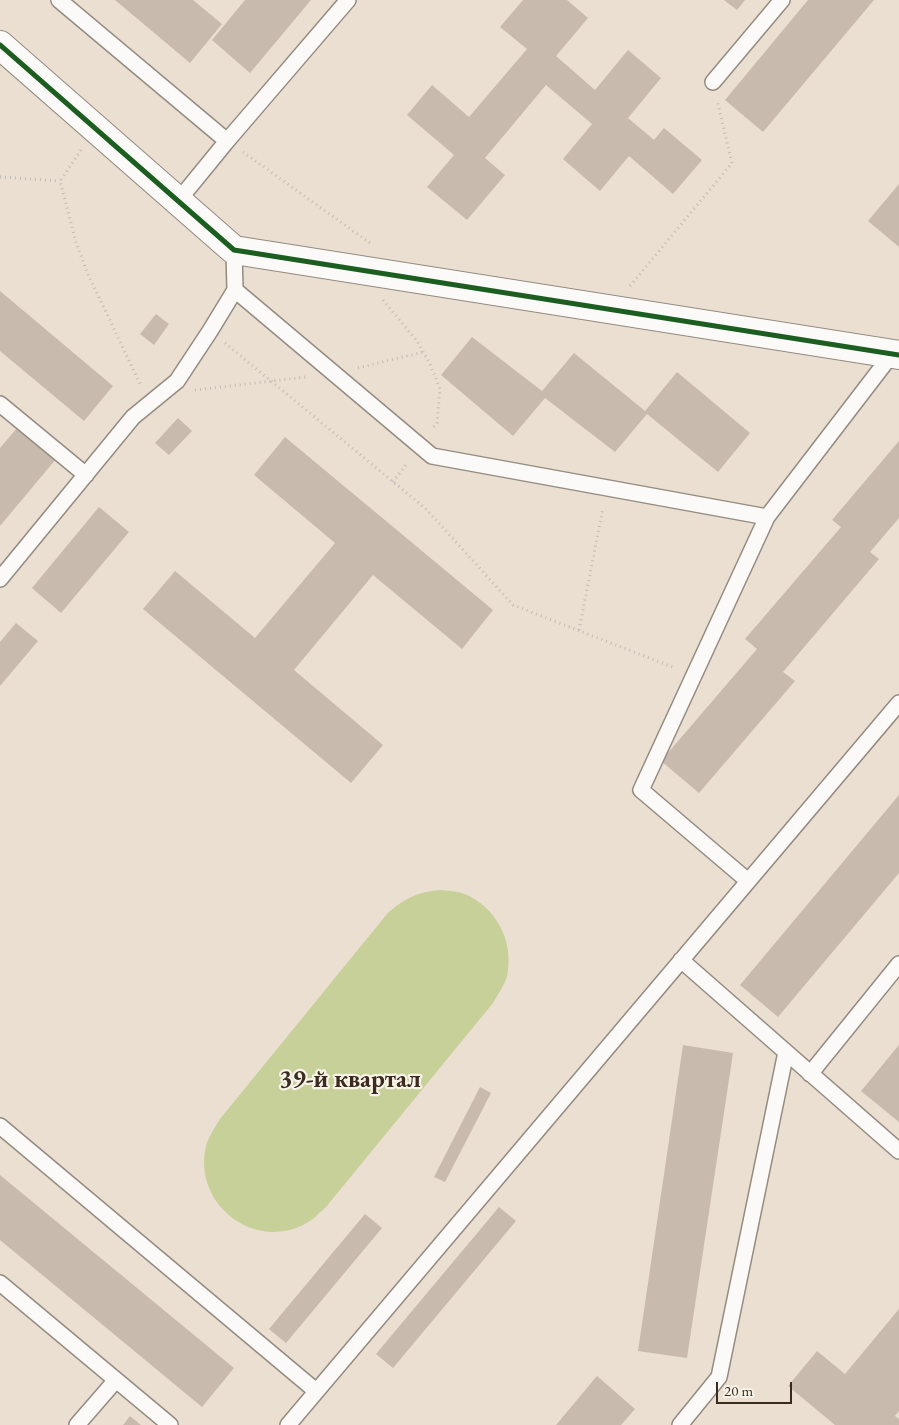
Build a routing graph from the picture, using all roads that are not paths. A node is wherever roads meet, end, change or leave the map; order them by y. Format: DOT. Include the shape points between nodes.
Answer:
graph roads {
  1 [pos="59,0"];
  2 [pos="348,0"];
  3 [pos="782,0"];
  4 [pos="0,45"];
  5 [pos="713,82"];
  6 [pos="226,141"];
  7 [pos="178,201"];
  8 [pos="234,250"];
  9 [pos="235,290"];
  10 [pos="896,355"];
  11 [pos="0,404"];
  12 [pos="86,475"];
  13 [pos="767,517"];
  14 [pos="0,579"];
  15 [pos="899,703"];
  16 [pos="748,881"];
  17 [pos="682,960"];
  18 [pos="899,964"];
  19 [pos="786,1052"];
  20 [pos="810,1074"];
  21 [pos="0,1126"];
  22 [pos="899,1150"];
  23 [pos="0,1282"];
  24 [pos="116,1380"];
  25 [pos="316,1391"];
  26 [pos="77,1425"];
  27 [pos="170,1425"];
  28 [pos="288,1425"];
  29 [pos="680,1425"];
  1 -- 6 [label="lane"];
  2 -- 6 [label="lane"];
  3 -- 5 [label="lane"];
  4 -- 7 [label="street"];
  6 -- 7 [label="lane"];
  7 -- 8 [label="street"];
  8 -- 9 [label="lane"];
  8 -- 10 [label="street"];
  9 -- 12 [label="lane" via="177,381 134,418"];
  9 -- 13 [label="lane" via="432,456"];
  10 -- 13 [label="lane"];
  11 -- 12 [label="lane"];
  12 -- 14 [label="lane"];
  13 -- 16 [label="lane" via="641,790"];
  15 -- 16 [label="lane"];
  16 -- 17 [label="lane"];
  17 -- 19 [label="lane"];
  17 -- 25 [label="lane"];
  18 -- 20 [label="lane"];
  19 -- 20 [label="lane"];
  19 -- 29 [label="lane" via="719,1377"];
  20 -- 22 [label="lane"];
  21 -- 25 [label="lane"];
  23 -- 24 [label="lane"];
  24 -- 26 [label="lane"];
  24 -- 27 [label="lane"];
  25 -- 28 [label="lane"];
}
